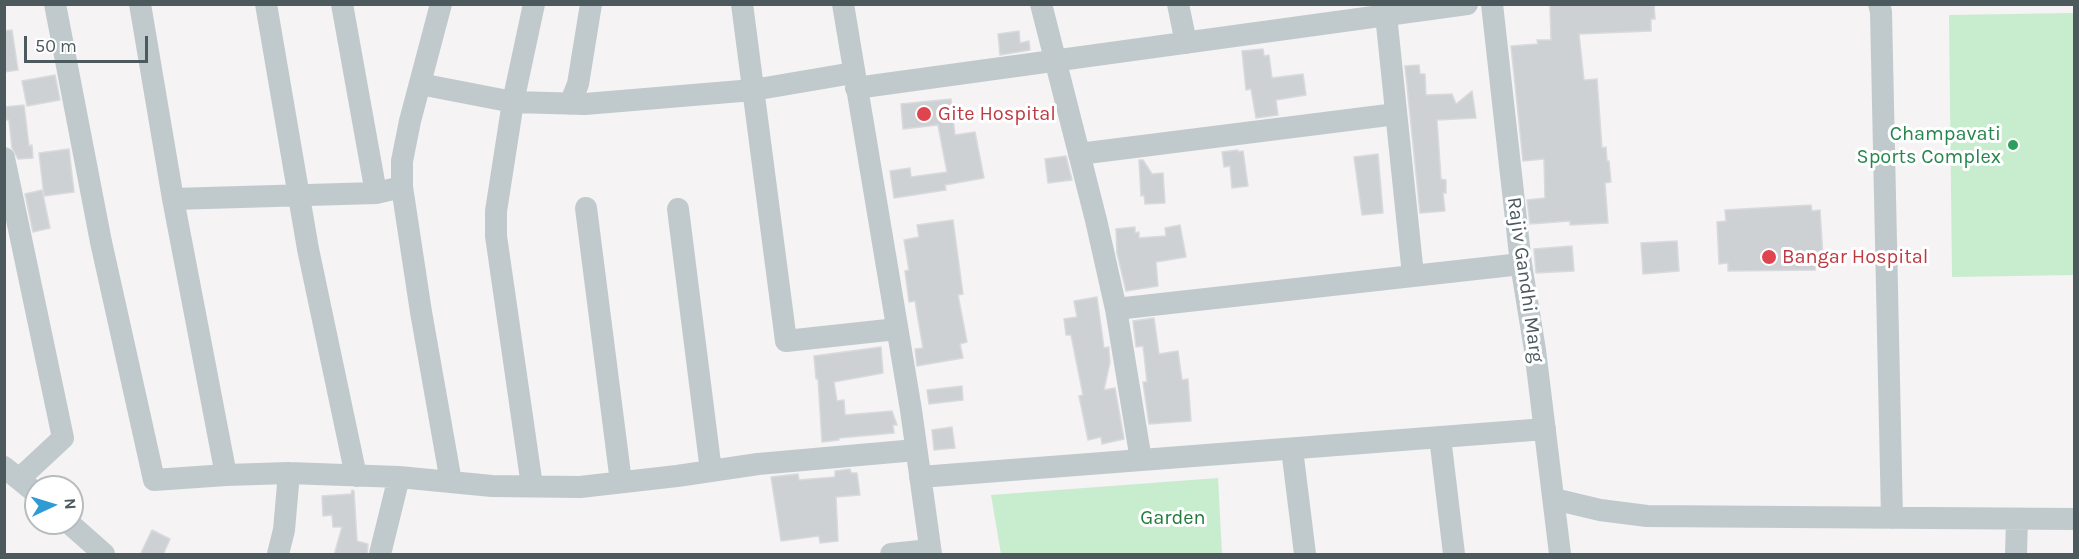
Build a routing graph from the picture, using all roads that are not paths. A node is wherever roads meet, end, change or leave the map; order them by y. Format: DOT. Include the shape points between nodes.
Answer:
graph roads {
  1 [pos="55,4"];
  2 [pos="140,4"];
  3 [pos="266,4"];
  4 [pos="342,4"];
  5 [pos="441,4"];
  6 [pos="534,4"];
  7 [pos="591,4"];
  8 [pos="742,4"];
  9 [pos="843,4"];
  10 [pos="1041,4"];
  11 [pos="1178,4"];
  12 [pos="1467,4"];
  13 [pos="1492,4"];
  14 [pos="1879,4"];
  15 [pos="1317,15"];
  16 [pos="1386,15"];
  17 [pos="1186,43"];
  18 [pos="1054,61"];
  19 [pos="855,80"];
  20 [pos="420,84"];
  21 [pos="753,90"];
  22 [pos="513,102"];
  23 [pos="570,104"];
  24 [pos="1396,114"];
  25 [pos="1079,154"];
  26 [pos="4,158"];
  27 [pos="402,187"];
  28 [pos="376,193"];
  29 [pos="300,196"];
  30 [pos="173,199"];
  31 [pos="586,208"];
  32 [pos="678,209"];
  33 [pos="1521,264"];
  34 [pos="1413,275"];
  35 [pos="1116,309"];
  36 [pos="897,329"];
  37 [pos="1545,429"];
  38 [pos="1440,437"];
  39 [pos="1292,448"];
  40 [pos="916,450"];
  41 [pos="1141,460"];
  42 [pos="711,471"];
  43 [pos="290,474"];
  44 [pos="226,475"];
  45 [pos="356,476"];
  46 [pos="399,477"];
  47 [pos="920,477"];
  48 [pos="451,482"];
  49 [pos="621,482"];
  50 [pos="19,483"];
  51 [pos="532,486"];
  52 [pos="1554,500"];
  53 [pos="1892,518"];
  54 [pos="2017,519"];
  55 [pos="2074,519"];
  56 [pos="82,535"];
  57 [pos="930,552"];
  58 [pos="104,555"];
  59 [pos="278,555"];
  60 [pos="380,555"];
  61 [pos="891,555"];
  62 [pos="1305,555"];
  63 [pos="1454,555"];
  64 [pos="1560,555"];
  65 [pos="2016,555"];
  1 -- 44 [label="street" via="101,242 154,480"];
  2 -- 30 [label="street"];
  3 -- 29 [label="street"];
  4 -- 28 [label="street"];
  5 -- 20 [label="street"];
  6 -- 22 [label="street"];
  7 -- 23 [label="street" via="578,84"];
  8 -- 21 [label="street"];
  9 -- 19 [label="street"];
  10 -- 18 [label="street"];
  11 -- 17 [label="street"];
  12 -- 16 [label="street"];
  13 -- 33 [label="street, Rajiv Gandhi Marg"];
  14 -- 53 [label="street"];
  15 -- 16 [label="street"];
  15 -- 17 [label="street"];
  16 -- 24 [label="street"];
  17 -- 18 [label="street"];
  18 -- 19 [label="street"];
  18 -- 25 [label="street"];
  19 -- 21 [label="street"];
  19 -- 36 [label="street"];
  20 -- 22 [label="street"];
  20 -- 27 [label="street" via="402,161"];
  21 -- 23 [label="street"];
  21 -- 36 [label="street" via="786,341"];
  22 -- 23 [label="street"];
  22 -- 51 [label="street" via="496,211 496,236"];
  24 -- 25 [label="street"];
  24 -- 34 [label="street"];
  25 -- 35 [label="street"];
  26 -- 50 [label="street" via="63,438"];
  27 -- 28 [label="street"];
  27 -- 48 [label="street"];
  28 -- 29 [label="street"];
  29 -- 30 [label="street"];
  29 -- 45 [label="street"];
  30 -- 44 [label="street"];
  31 -- 49 [label="street"];
  32 -- 42 [label="street"];
  33 -- 34 [label="street"];
  33 -- 37 [label="street, Rajiv Gandhi Marg"];
  34 -- 35 [label="street"];
  35 -- 41 [label="street"];
  36 -- 40 [label="street"];
  37 -- 38 [label="street"];
  37 -- 52 [label="street, Rajiv Gandhi Marg"];
  38 -- 39 [label="street"];
  38 -- 63 [label="street"];
  39 -- 41 [label="street"];
  39 -- 62 [label="street"];
  40 -- 42 [label="street"];
  40 -- 47 [label="street"];
  41 -- 47 [label="street"];
  42 -- 49 [label="street"];
  43 -- 44 [label="street"];
  43 -- 45 [label="street"];
  43 -- 59 [label="street"];
  45 -- 46 [label="street"];
  46 -- 48 [label="street"];
  46 -- 60 [label="street"];
  47 -- 57 [label="street"];
  48 -- 51 [label="street"];
  49 -- 51 [label="street" via="580,487"];
  52 -- 53 [label="street" via="1647,516"];
  52 -- 64 [label="street, Rajiv Gandhi Marg"];
  53 -- 54 [label="street"];
  54 -- 55 [label="street"];
  54 -- 65 [label="street"];
  56 -- 58 [label="street"];
  57 -- 61 [label="street"];
}
